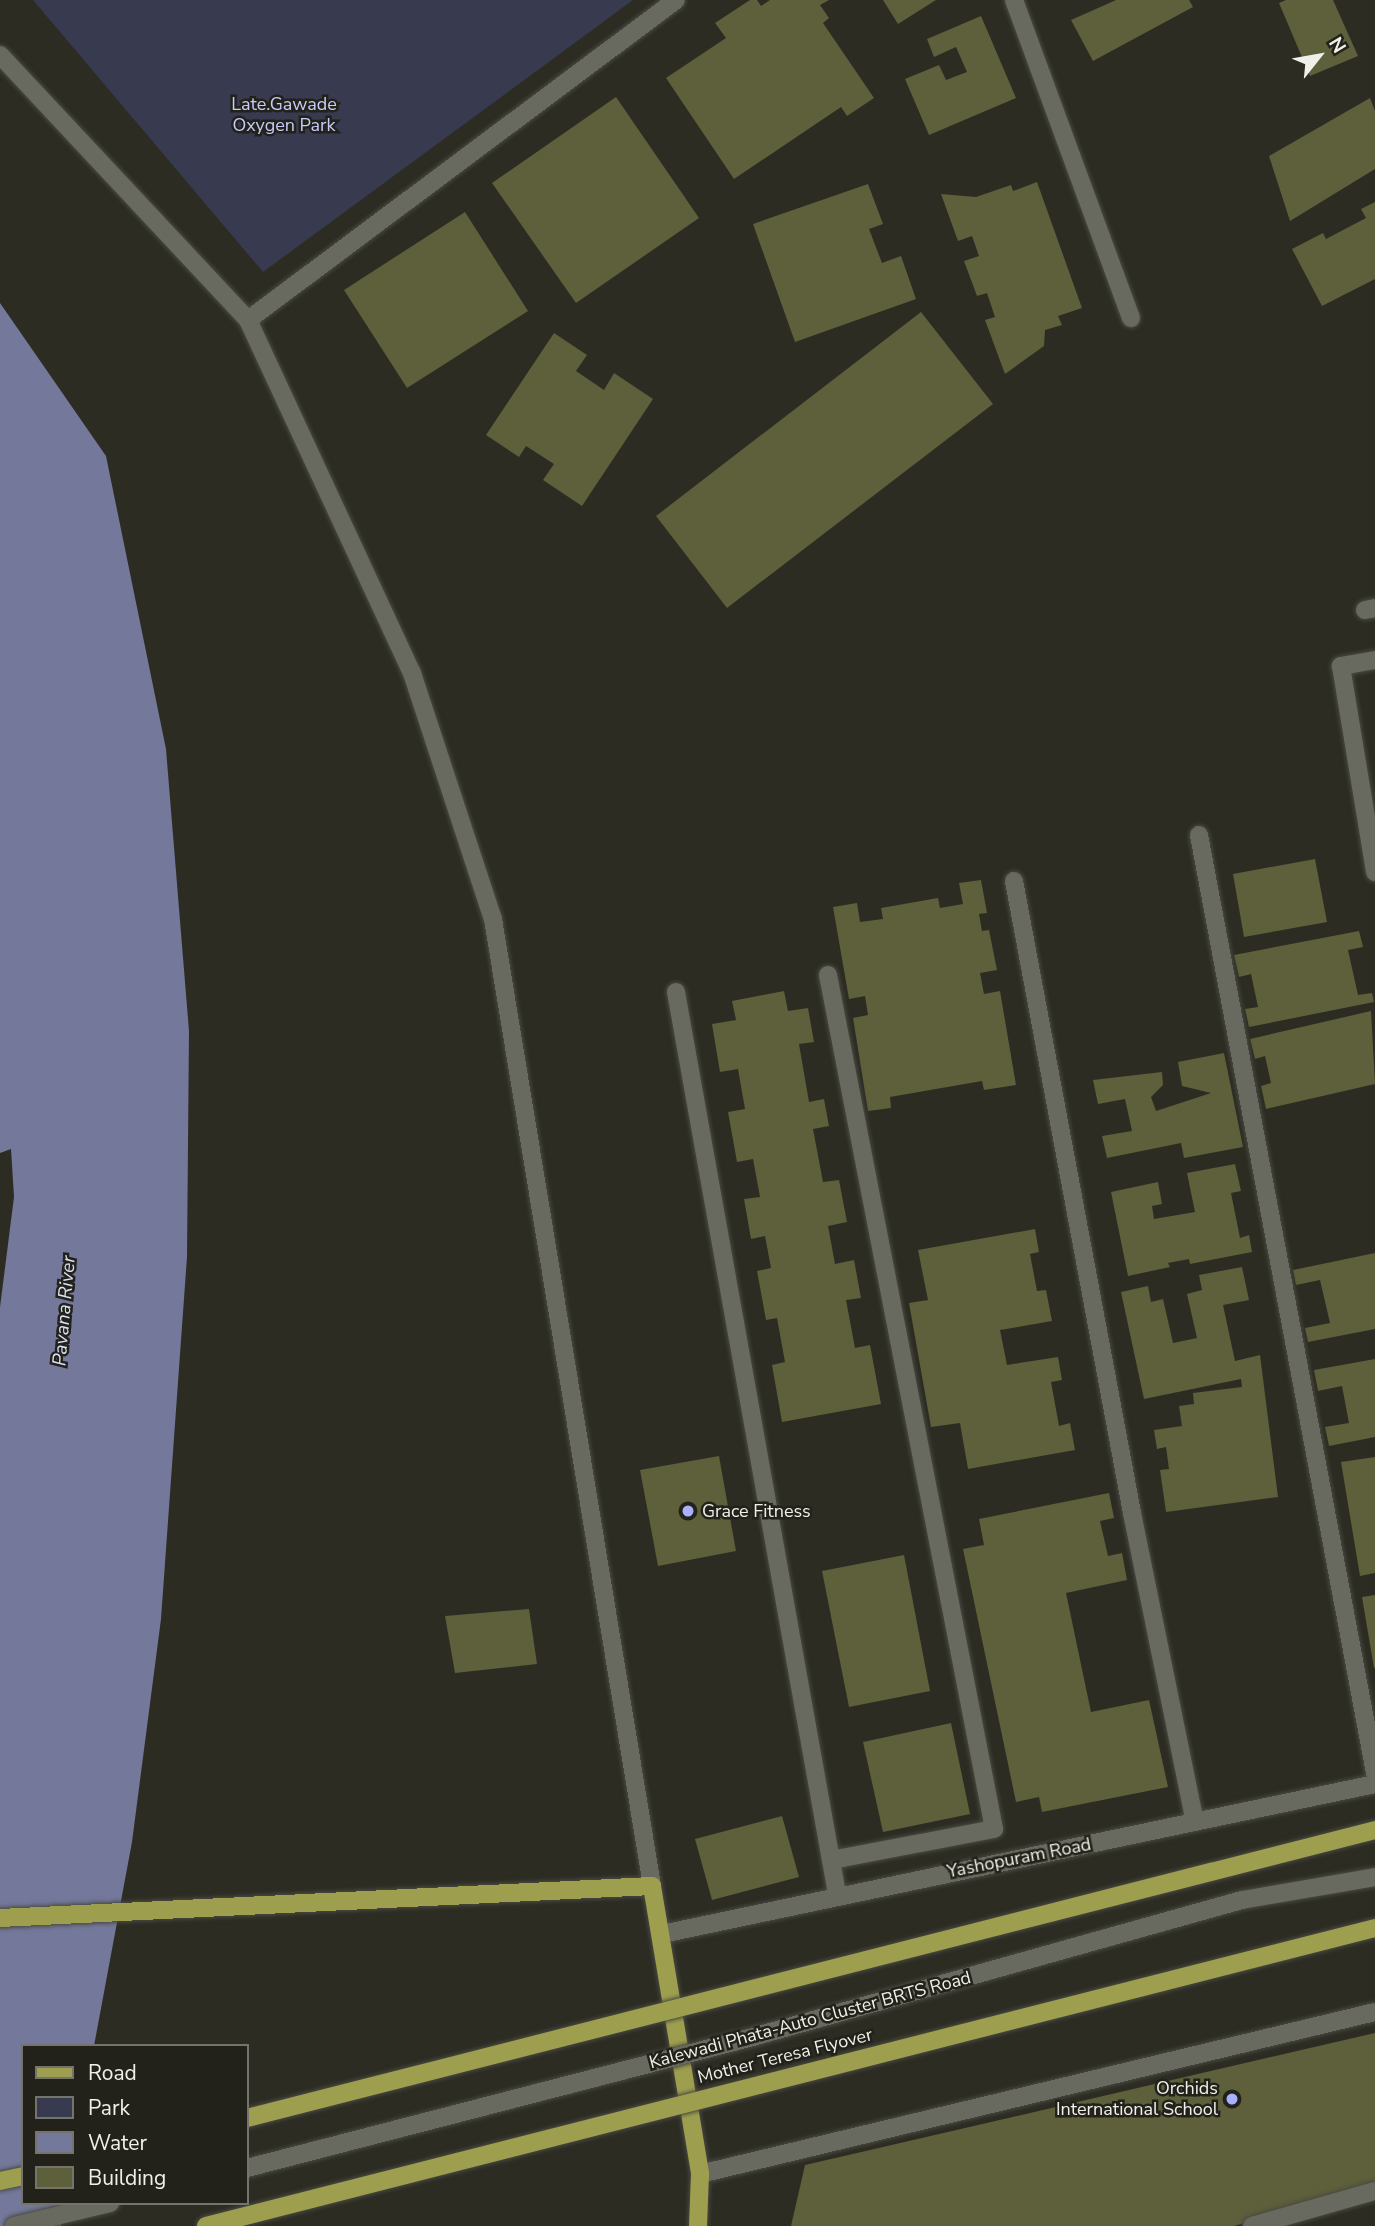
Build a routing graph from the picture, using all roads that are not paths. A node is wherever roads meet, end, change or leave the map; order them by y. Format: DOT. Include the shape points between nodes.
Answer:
graph roads {
  1 [pos="676,0"];
  2 [pos="1014,0"];
  3 [pos="0,55"];
  4 [pos="1131,318"];
  5 [pos="248,320"];
  6 [pos="1375,660"];
  7 [pos="1199,835"];
  8 [pos="1375,872"];
  9 [pos="1014,881"];
  10 [pos="828,975"];
  11 [pos="676,992"];
  12 [pos="1375,1773"];
  13 [pos="1375,1784"];
  14 [pos="1195,1822"];
  15 [pos="1375,1830"];
  16 [pos="831,1860"];
  17 [pos="1375,1877"];
  18 [pos="652,1886"];
  19 [pos="837,1894"];
  20 [pos="0,1918"];
  21 [pos="1375,1928"];
  22 [pos="662,1934"];
  23 [pos="1375,2012"];
  24 [pos="248,2118"];
  25 [pos="248,2168"];
  26 [pos="700,2174"];
  27 [pos="21,2176"];
  28 [pos="0,2181"];
  29 [pos="1375,2191"];
  30 [pos="102,2205"];
  31 [pos="14,2226"];
  32 [pos="206,2226"];
  33 [pos="698,2226"];
  34 [pos="1252,2226"];
  1 -- 5 [label="street"];
  2 -- 4 [label="street"];
  3 -- 5 [label="street"];
  5 -- 18 [label="street" via="412,673 493,919"];
  6 -- 8 [label="street" via="1341,666"];
  7 -- 12 [label="street"];
  9 -- 14 [label="street" via="1129,1499"];
  10 -- 16 [label="street" via="994,1829"];
  11 -- 16 [label="street"];
  13 -- 14 [label="street, Yashopuram Road"];
  14 -- 19 [label="street, Yashopuram Road"];
  15 -- 24 [label="main road, bridge"];
  16 -- 19 [label="street"];
  17 -- 25 [label="street, Kalewadi Phata-Auto Cluster BRTS Road, bridge" via="1242,1900 749,2038"];
  18 -- 20 [label="main road"];
  18 -- 22 [label="main road"];
  19 -- 22 [label="street, Yashopuram Road"];
  21 -- 32 [label="main road, Mother Teresa Flyover, bridge"];
  22 -- 26 [label="main road"];
  23 -- 26 [label="street"];
  26 -- 33 [label="main road"];
  27 -- 28 [label="main road"];
  29 -- 34 [label="street"];
  30 -- 31 [label="street"];
}
